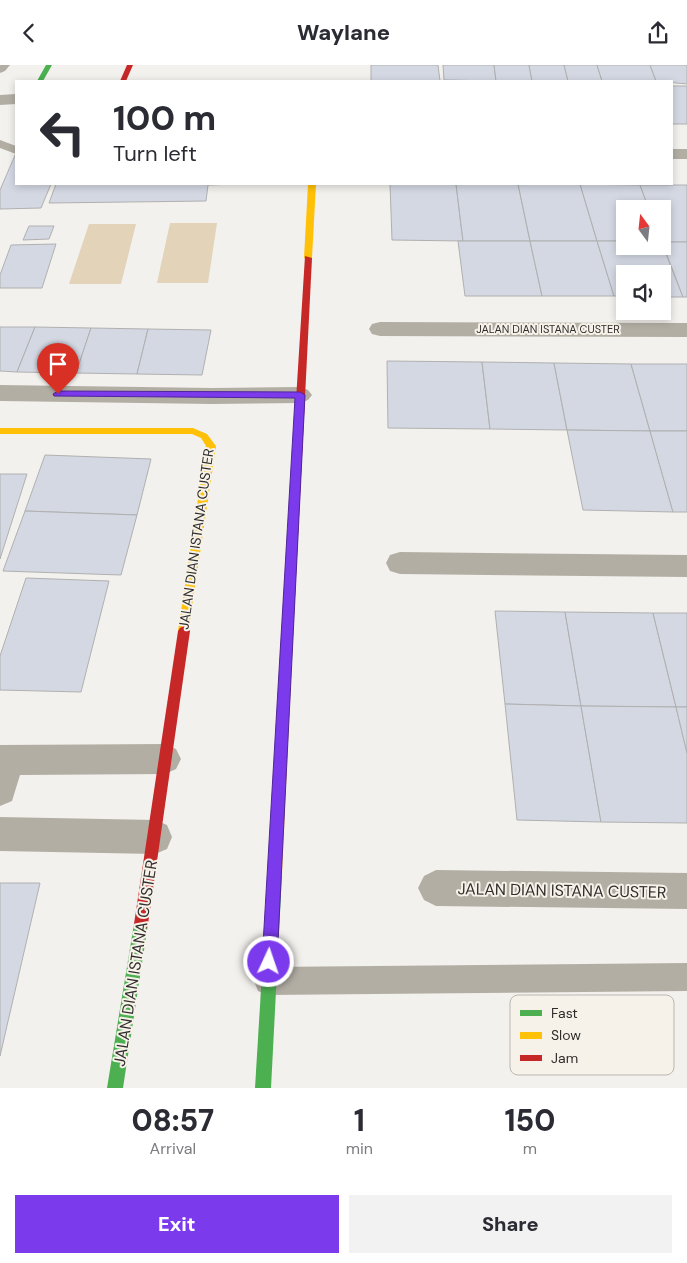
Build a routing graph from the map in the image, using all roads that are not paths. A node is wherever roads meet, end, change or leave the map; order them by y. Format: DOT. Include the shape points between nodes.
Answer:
graph roads {
  1 [pos="48,65"];
  2 [pos="130,65"];
  3 [pos="40,80"];
  4 [pos="123,80"];
  5 [pos="0,99"];
  6 [pos="15,99"];
  7 [pos="0,144"];
  8 [pos="15,150"];
  9 [pos="673,154"];
  10 [pos="687,154"];
  11 [pos="312,185"];
  12 [pos="380,329"];
  13 [pos="687,330"];
  14 [pos="0,393"];
  15 [pos="300,395"];
  16 [pos="0,431"];
  17 [pos="400,563"];
  18 [pos="687,566"];
  19 [pos="4,759"];
  20 [pos="166,759"];
  21 [pos="0,790"];
  22 [pos="0,834"];
  23 [pos="155,837"];
  24 [pos="436,888"];
  25 [pos="687,891"];
  26 [pos="687,977"];
  27 [pos="268,981"];
  28 [pos="115,1088"];
  29 [pos="263,1088"];
  1 -- 3 [label="street"];
  2 -- 4 [label="street"];
  5 -- 6 [label="street"];
  7 -- 8 [label="lane"];
  9 -- 10 [label="street"];
  11 -- 15 [label="street"];
  12 -- 13 [label="street, JALAN DIAN ISTANA CUSTER"];
  14 -- 15 [label="street"];
  15 -- 27 [label="street"];
  16 -- 20 [label="street, JALAN DIAN ISTANA CUSTER" via="193,431 207,438 211,446"];
  17 -- 18 [label="street"];
  19 -- 20 [label="street"];
  19 -- 21 [label="street"];
  20 -- 23 [label="street, JALAN DIAN ISTANA CUSTER"];
  22 -- 23 [label="street"];
  23 -- 28 [label="street, JALAN DIAN ISTANA CUSTER"];
  24 -- 25 [label="street, JALAN DIAN ISTANA CUSTER"];
  26 -- 27 [label="lane"];
  27 -- 29 [label="street"];
}
